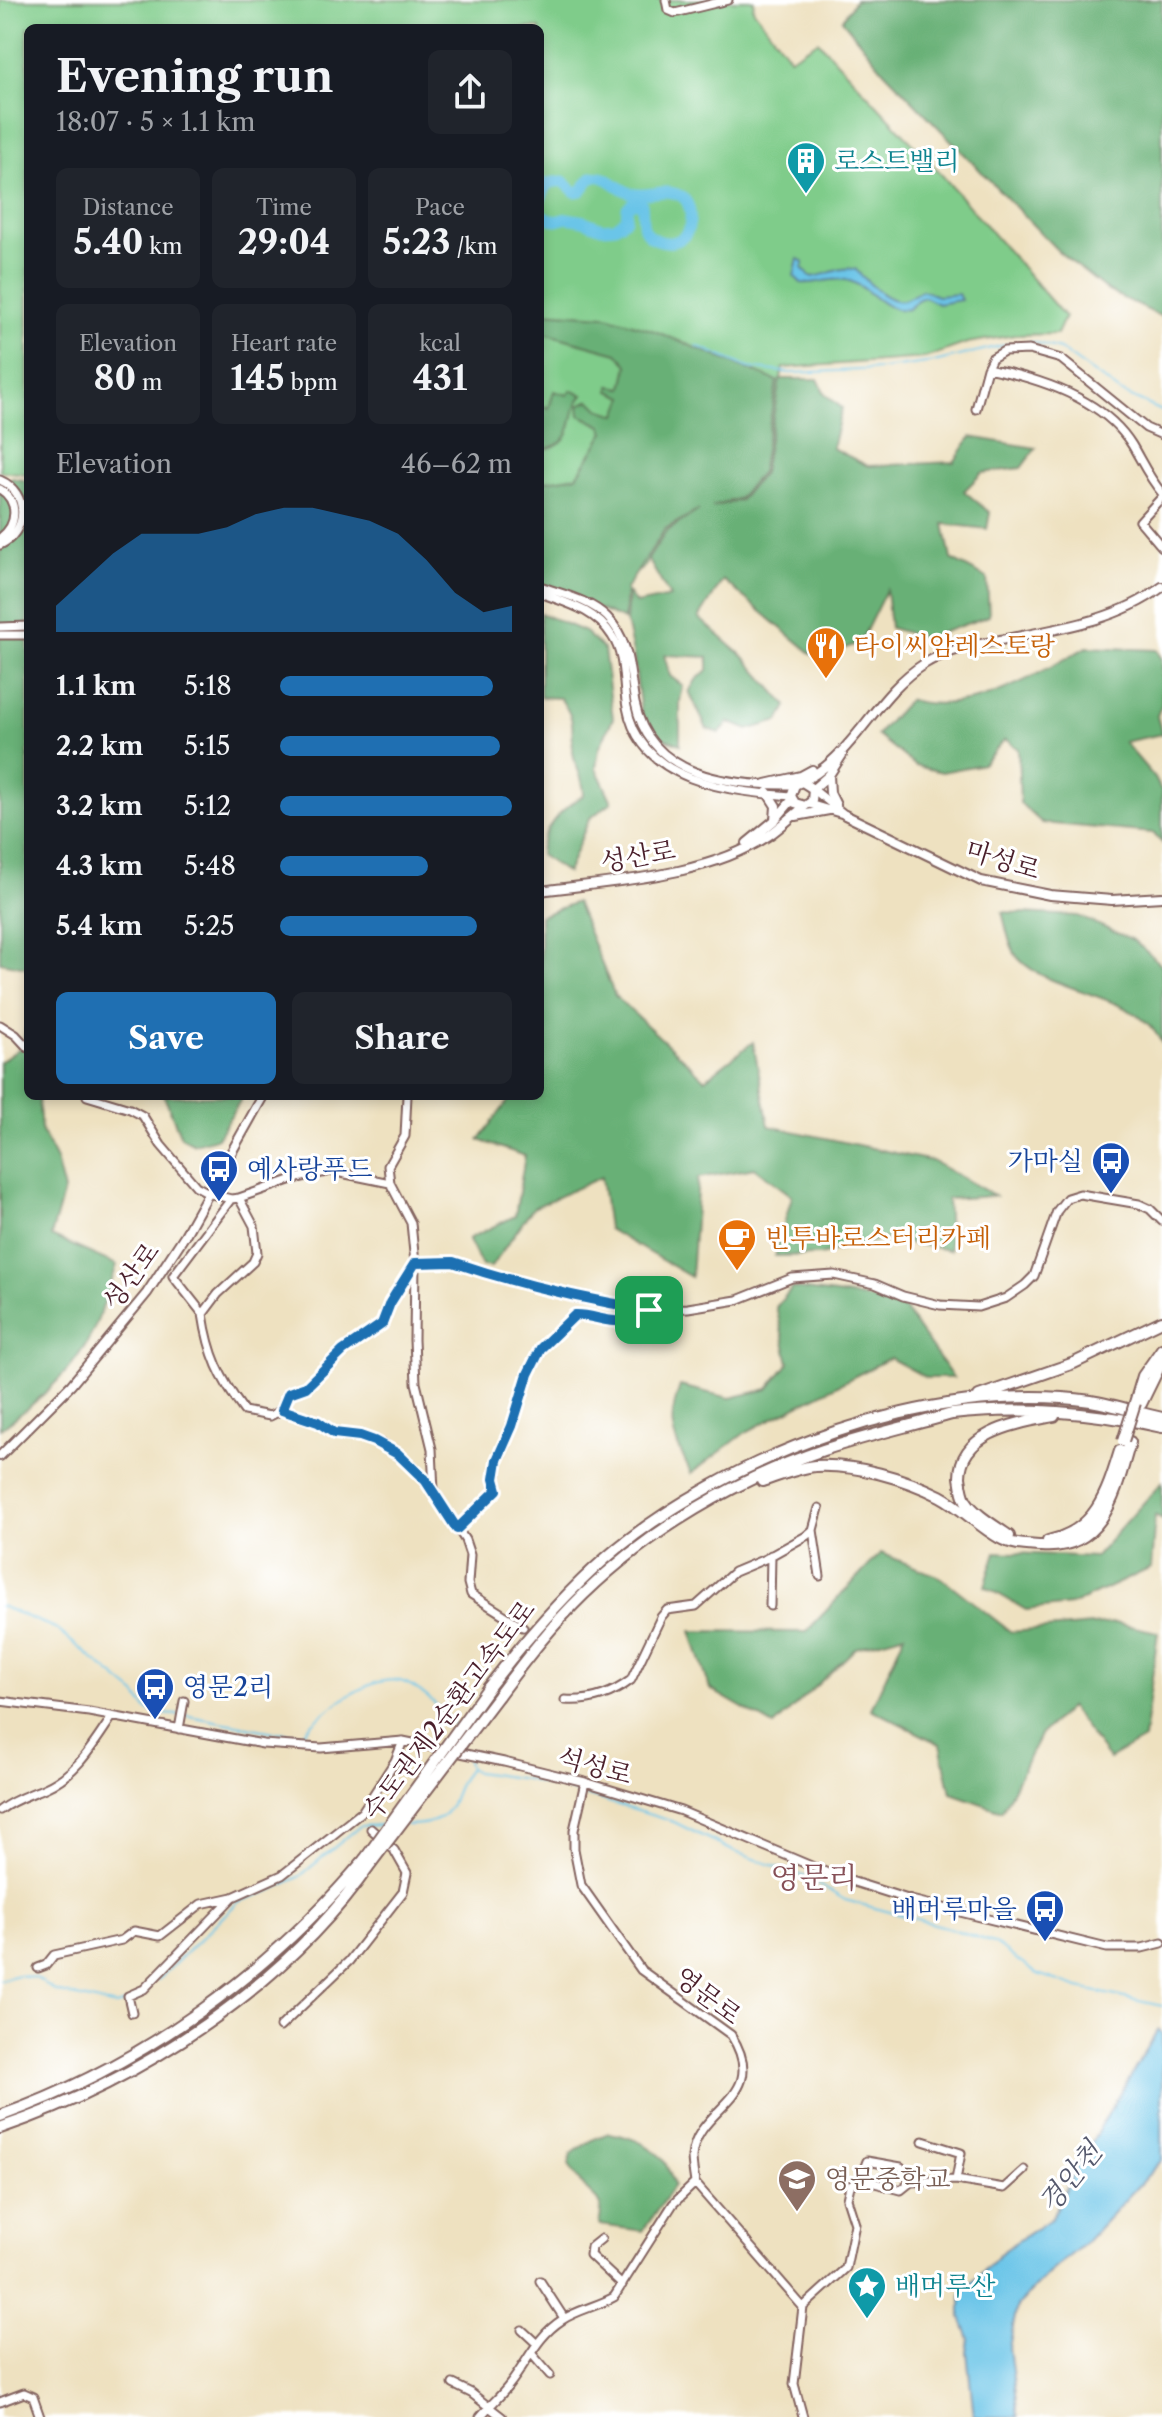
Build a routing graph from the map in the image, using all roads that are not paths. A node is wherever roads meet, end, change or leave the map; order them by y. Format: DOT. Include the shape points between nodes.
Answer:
graph roads {
  1 [pos="666,0"];
  2 [pos="728,0"];
  3 [pos="987,368"];
  4 [pos="976,409"];
  5 [pos="1138,421"];
  6 [pos="1122,432"];
  7 [pos="1162,435"];
  8 [pos="0,480"];
  9 [pos="0,489"];
  10 [pos="1162,495"];
  11 [pos="0,538"];
  12 [pos="0,545"];
  13 [pos="1162,547"];
  14 [pos="544,587"];
  15 [pos="1162,587"];
  16 [pos="544,594"];
  17 [pos="24,626"];
  18 [pos="0,627"];
  19 [pos="0,635"];
  20 [pos="24,635"];
  21 [pos="846,747"];
  22 [pos="834,759"];
  23 [pos="829,775"];
  24 [pos="799,783"];
  25 [pos="767,788"];
  26 [pos="814,790"];
  27 [pos="792,798"];
  28 [pos="806,804"];
  29 [pos="832,808"];
  30 [pos="845,815"];
  31 [pos="791,818"];
  32 [pos="775,820"];
  33 [pos="740,849"];
  34 [pos="544,890"];
  35 [pos="1162,897"];
  36 [pos="2,1026"];
  37 [pos="0,1037"];
  38 [pos="24,1045"];
  39 [pos="100,1100"];
  40 [pos="261,1100"];
  41 [pos="407,1100"];
  42 [pos="390,1183"];
  43 [pos="207,1192"];
  44 [pos="235,1198"];
  45 [pos="1162,1221"];
  46 [pos="415,1263"];
  47 [pos="649,1310"];
  48 [pos="203,1314"];
  49 [pos="1162,1321"];
  50 [pos="1162,1349"];
  51 [pos="1162,1361"];
  52 [pos="971,1400"];
  53 [pos="1138,1403"];
  54 [pos="282,1410"];
  55 [pos="1068,1414"];
  56 [pos="1162,1418"];
  57 [pos="1162,1427"];
  58 [pos="1127,1441"];
  59 [pos="0,1456"];
  60 [pos="745,1482"];
  61 [pos="434,1491"];
  62 [pos="819,1508"];
  63 [pos="457,1529"];
  64 [pos="813,1530"];
  65 [pos="771,1555"];
  66 [pos="820,1576"];
  67 [pos="770,1606"];
  68 [pos="523,1627"];
  69 [pos="565,1700"];
  70 [pos="0,1701"];
  71 [pos="184,1701"];
  72 [pos="112,1717"];
  73 [pos="179,1729"];
  74 [pos="403,1741"];
  75 [pos="584,1785"];
  76 [pos="0,1810"];
  77 [pos="371,1829"];
  78 [pos="368,1861"];
  79 [pos="233,1897"];
  80 [pos="1162,1943"];
  81 [pos="38,1968"];
  82 [pos="132,2010"];
  83 [pos="280,2027"];
  84 [pos="0,2116"];
  85 [pos="0,2128"];
  86 [pos="923,2141"];
  87 [pos="1024,2170"];
  88 [pos="860,2179"];
  89 [pos="956,2180"];
  90 [pos="911,2182"];
  91 [pos="695,2183"];
  92 [pos="601,2239"];
  93 [pos="540,2281"];
  94 [pos="622,2285"];
  95 [pos="803,2307"];
  96 [pos="564,2318"];
  97 [pos="522,2330"];
  98 [pos="536,2343"];
  99 [pos="531,2353"];
  100 [pos="550,2375"];
  101 [pos="453,2384"];
  102 [pos="0,2402"];
  103 [pos="488,2407"];
  104 [pos="40,2417"];
  105 [pos="480,2417"];
  106 [pos="502,2417"];
  107 [pos="803,2417"];
  1 -- 2 [label="street" via="668,10 675,13"];
  3 -- 4 [label="street"];
  3 -- 5 [label="street" via="1004,351 1048,353"];
  3 -- 6 [label="street" via="1069,395 1102,413"];
  5 -- 6 [label="street"];
  5 -- 7 [label="street"];
  6 -- 10 [label="street"];
  8 -- 12 [label="street" via="16,491 22,512 14,536"];
  9 -- 11 [label="street" via="11,499 14,513"];
  10 -- 13 [label="street" via="1140,521"];
  14 -- 25 [label="street" via="589,604 617,630 627,648 639,720 661,752 698,774"];
  15 -- 21 [label="main road" via="1122,611 952,650 924,664 898,685"];
  16 -- 25 [label="street" via="586,610 612,635 620,651 632,726 653,756 693,781 724,789"];
  17 -- 18 [label="street"];
  19 -- 20 [label="street"];
  21 -- 22 [label="main road"];
  21 -- 23 [label="main road"];
  22 -- 24 [label="main road"];
  22 -- 25 [label="main road"];
  23 -- 26 [label="main road"];
  23 -- 29 [label="main road"];
  24 -- 25 [label="street"];
  24 -- 26 [label="main road"];
  24 -- 27 [label="main road"];
  25 -- 27 [label="street"];
  25 -- 32 [label="main road" via="776,806"];
  26 -- 28 [label="main road"];
  26 -- 29 [label="street"];
  27 -- 28 [label="main road"];
  27 -- 32 [label="main road"];
  28 -- 29 [label="street"];
  28 -- 31 [label="main road"];
  29 -- 30 [label="street"];
  29 -- 31 [label="main road"];
  30 -- 35 [label="main road, 마성로" via="981,881 1050,895"];
  31 -- 33 [label="main road"];
  32 -- 33 [label="main road"];
  33 -- 34 [label="main road, 성산로" via="673,873"];
  36 -- 37 [label="street"];
  36 -- 38 [label="street"];
  39 -- 43 [label="street" via="143,1116 161,1145"];
  40 -- 43 [label="main road, 성산로"];
  41 -- 42 [label="street" via="405,1136 388,1166"];
  42 -- 44 [label="street" via="331,1171"];
  42 -- 46 [label="street" via="411,1223"];
  43 -- 44 [label="street"];
  43 -- 59 [label="main road, 성산로" via="147,1293 71,1385"];
  44 -- 48 [label="street" via="254,1226 257,1253"];
  44 -- 48 [label="street" via="173,1276"];
  45 -- 47 [label="street" via="1150,1209 1126,1201 1080,1194 1067,1198 1057,1211 1034,1276 1006,1298 978,1307 940,1305 834,1275 792,1278 737,1300"];
  46 -- 47 [label="street" via="453,1262 565,1295"];
  46 -- 54 [label="street" via="382,1324 343,1351 306,1387 289,1393"];
  46 -- 61 [label="street" via="416,1383 432,1449"];
  47 -- 63 [label="street" via="619,1322 575,1315 541,1348 497,1460 497,1490"];
  48 -- 54 [label="street" via="212,1359 244,1411 270,1416"];
  49 -- 52 [label="highway" via="1074,1363"];
  50 -- 53 [label="highway" via="1143,1376"];
  51 -- 53 [label="highway"];
  52 -- 56 [label="highway, 수도권제2순환고속도로" via="1091,1401"];
  52 -- 78 [label="highway, 수도권제2순환고속도로, bridge" via="838,1433 758,1463 637,1534 537,1626"];
  53 -- 58 [label="highway, bridge"];
  54 -- 61 [label="street" via="334,1433 384,1445"];
  55 -- 57 [label="highway, 수도권제2순환고속도로"];
  55 -- 58 [label="highway" via="991,1433 974,1444 960,1464 966,1501 1009,1536 1049,1541 1087,1523 1105,1496"];
  55 -- 60 [label="highway, 수도권제2순환고속도로" via="952,1414 824,1449"];
  58 -- 60 [label="highway" via="1107,1511 1091,1533 1052,1547 1004,1540 941,1497 875,1473 816,1466"];
  60 -- 78 [label="highway, 수도권제2순환고속도로, bridge" via="667,1528 604,1577 544,1636"];
  61 -- 63 [label="street"];
  62 -- 64 [label="street"];
  63 -- 68 [label="street" via="470,1555 471,1594"];
  64 -- 65 [label="street"];
  64 -- 66 [label="street"];
  65 -- 67 [label="street"];
  65 -- 69 [label="street" via="734,1572 696,1606 667,1610 625,1685 587,1702"];
  70 -- 72 [label="street, 석성로"];
  71 -- 73 [label="street"];
  72 -- 73 [label="street, 석성로"];
  72 -- 76 [label="street" via="71,1772"];
  73 -- 74 [label="street, 석성로" via="321,1748"];
  74 -- 75 [label="street, 석성로, bridge"];
  74 -- 79 [label="street" via="362,1812 282,1875"];
  75 -- 80 [label="street, 석성로" via="681,1811 835,1876 911,1900 1107,1948"];
  75 -- 91 [label="street, 영문로" via="574,1830 581,1885 641,1970 731,2035 741,2051 745,2069 739,2088 703,2131 692,2155"];
  77 -- 83 [label="street" via="394,1850 407,1873 403,1892 349,1961"];
  78 -- 84 [label="highway, 수도권제2순환고속도로" via="253,1972 197,2013 101,2073"];
  78 -- 85 [label="highway, 수도권제2순환고속도로" via="352,1890 307,1939 188,2035 98,2088"];
  79 -- 81 [label="street" via="201,1904 160,1936 134,1931 122,1940 54,1955"];
  79 -- 82 [label="street" via="144,1989 128,1996"];
  86 -- 89 [label="street" via="961,2153"];
  87 -- 89 [label="street" via="1004,2188"];
  88 -- 90 [label="street" via="901,2190"];
  88 -- 90 [label="street" via="867,2161 901,2167"];
  88 -- 95 [label="street" via="850,2186 847,2199 855,2224 846,2268"];
  89 -- 90 [label="street"];
  91 -- 94 [label="street" via="673,2204"];
  91 -- 95 [label="street"];
  92 -- 94 [label="street" via="590,2255"];
  93 -- 96 [label="street"];
  94 -- 96 [label="street" via="614,2297"];
  95 -- 107 [label="street" via="794,2384"];
  96 -- 98 [label="street"];
  97 -- 98 [label="street"];
  98 -- 99 [label="street"];
  99 -- 100 [label="street"];
  99 -- 103 [label="street"];
  101 -- 103 [label="street"];
  102 -- 104 [label="street" via="24,2393 33,2397"];
  103 -- 105 [label="street"];
  103 -- 106 [label="street"];
}
